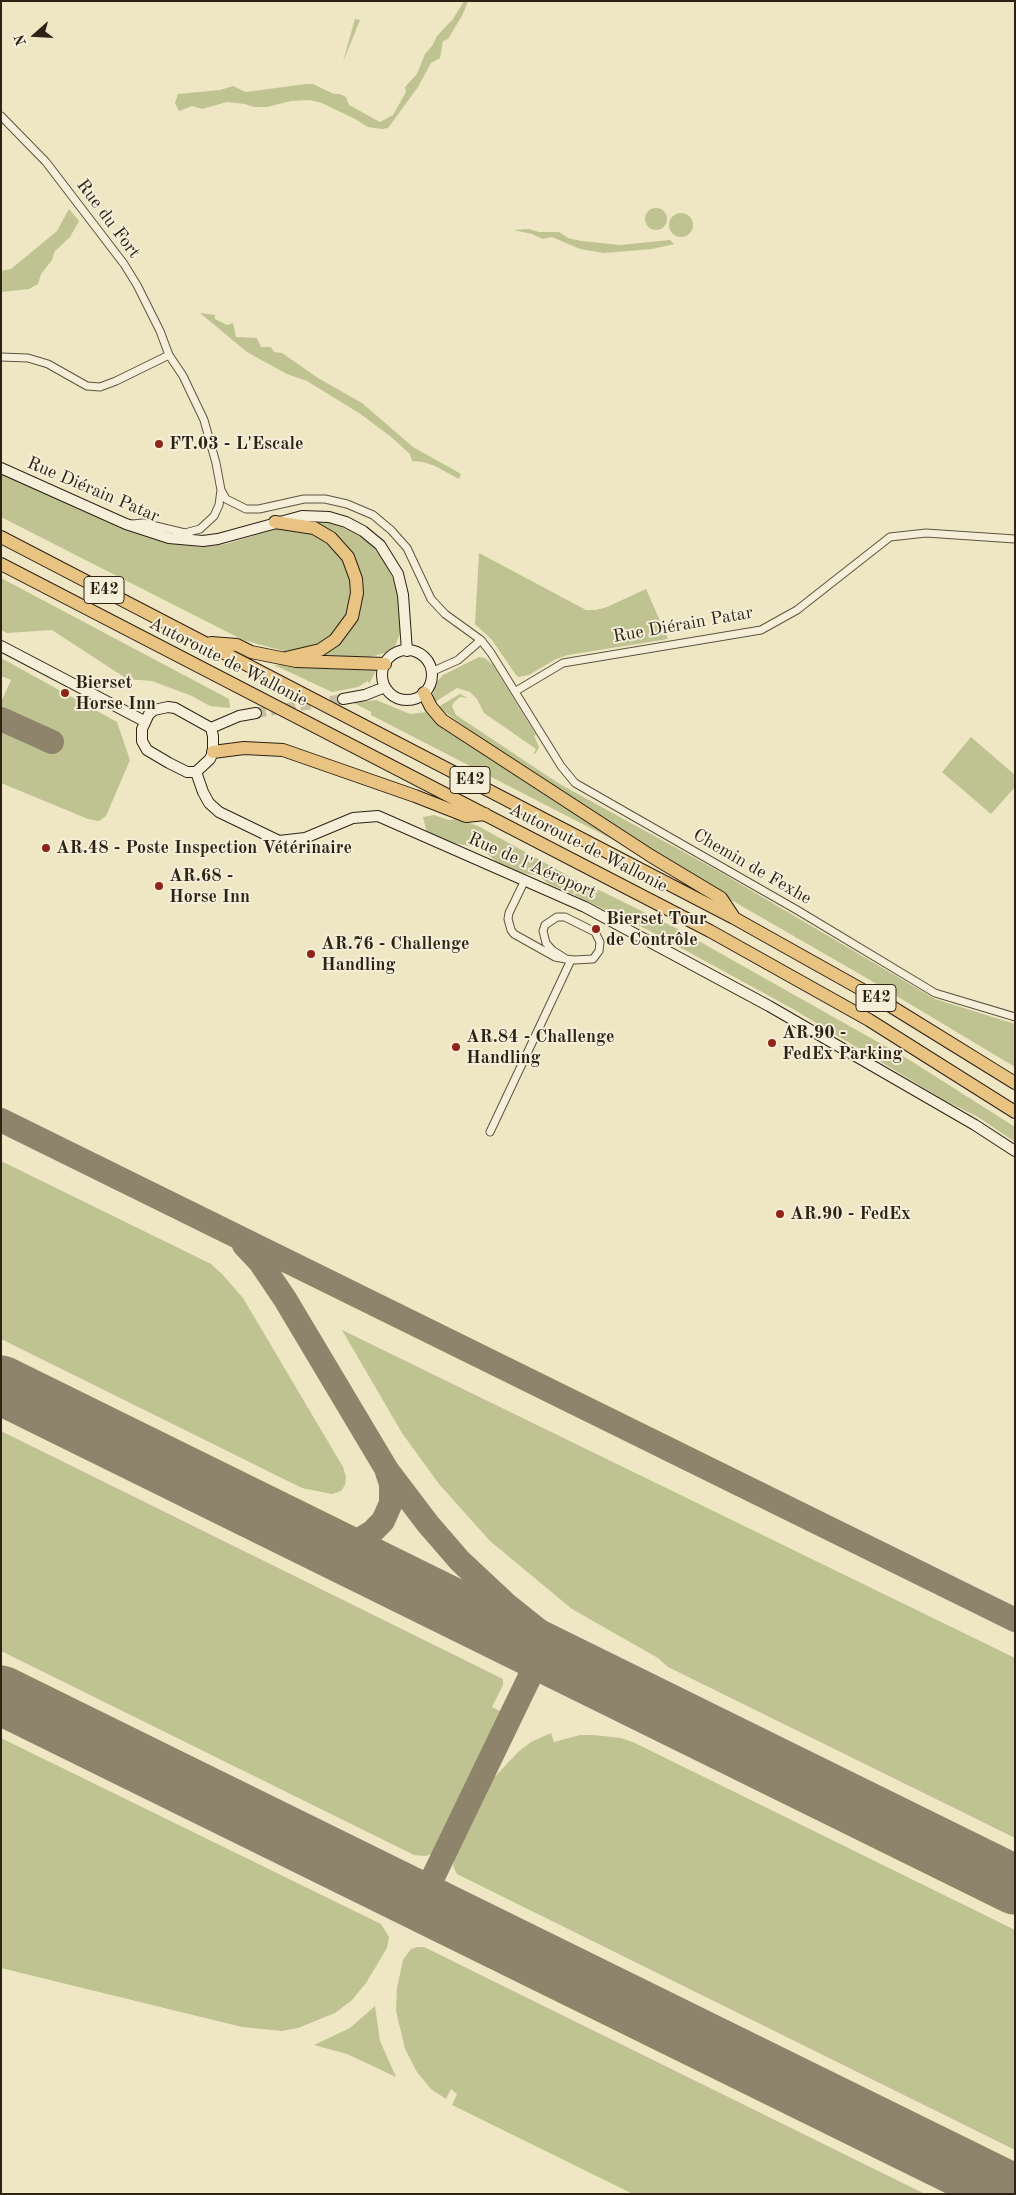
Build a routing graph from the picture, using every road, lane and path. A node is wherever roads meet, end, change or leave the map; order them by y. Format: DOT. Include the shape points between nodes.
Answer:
graph roads {
  1 [pos="1,116"];
  2 [pos="169,355"];
  3 [pos="1,356"];
  4 [pos="1,468"];
  5 [pos="222,490"];
  6 [pos="275,522"];
  7 [pos="126,524"];
  8 [pos="1,537"];
  9 [pos="1015,539"];
  10 [pos="1,564"];
  11 [pos="481,640"];
  12 [pos="206,643"];
  13 [pos="1,646"];
  14 [pos="407,651"];
  15 [pos="286,658"];
  16 [pos="385,664"];
  17 [pos="431,672"];
  18 [pos="384,687"];
  19 [pos="516,691"];
  20 [pos="424,692"];
  21 [pos="343,698"];
  22 [pos="256,713"];
  23 [pos="144,721"];
  24 [pos="211,728"];
  25 [pos="213,752"];
  26 [pos="196,772"];
  27 [pos="485,814"];
  28 [pos="525,880"];
  29 [pos="734,918"];
  30 [pos="571,960"];
  31 [pos="1015,1017"];
  32 [pos="1015,1083"];
  33 [pos="1015,1112"];
  34 [pos="490,1132"];
  35 [pos="1015,1151"];
  1 -- 2 [label="street, Rue du Fort" via="46,162 124,264 160,331"];
  2 -- 3 [label="street" via="100,387 87,386 48,364 28,358"];
  2 -- 5 [label="street, Rue du Fort" via="204,420"];
  4 -- 7 [label="street, Rue Diérain Patar"];
  5 -- 7 [label="street" via="214,516 200,529 185,534 142,523"];
  5 -- 11 [label="street" via="226,499 246,509 304,499 325,499 373,515 407,548 431,599 445,614"];
  6 -- 7 [label="street, Rue Diérain Patar" via="203,541 169,538"];
  6 -- 14 [label="street, Rue Diérain Patar" via="311,516 338,519 363,531 380,545 401,583"];
  6 -- 15 [label="highway" via="308,526 331,538 348,558 356,578 356,606 341,634 320,650"];
  8 -- 12 [label="highway, Autoroute de Wallonie / E42"];
  9 -- 19 [label="street, Rue Diérain Patar" via="926,533 890,537 797,610 761,630 563,663"];
  10 -- 27 [label="highway, Autoroute de Wallonie / E42"];
  11 -- 17 [label="street" via="458,660"];
  11 -- 19 [label="street"];
  12 -- 15 [label="highway" via="237,645 258,654"];
  12 -- 29 [label="highway, Autoroute de Wallonie / E42"];
  13 -- 23 [label="street"];
  14 -- 16 [label="street" via="394,654"];
  14 -- 17 [label="street" via="423,657"];
  15 -- 16 [label="highway" via="303,662"];
  16 -- 18 [label="street"];
  17 -- 20 [label="street" via="429,686"];
  18 -- 20 [label="street" via="403,700 418,697"];
  18 -- 21 [label="street" via="365,695"];
  19 -- 31 [label="street, Chemin de Fexhe" via="561,766 575,783 935,993"];
  20 -- 29 [label="highway" via="442,720 721,898"];
  22 -- 24 [label="street" via="239,716"];
  23 -- 24 [label="street" via="154,710 168,707"];
  23 -- 26 [label="street" via="141,735 147,750 187,772"];
  24 -- 25 [label="street"];
  25 -- 26 [label="street"];
  25 -- 27 [label="highway" via="257,748 283,750 466,816"];
  26 -- 28 [label="street, Rue de l'Aéroport" via="209,803 218,812 279,841 305,838 353,818 378,816"];
  27 -- 33 [label="highway, Autoroute de Wallonie / E42" via="710,931 861,1015"];
  28 -- 30 [label="street" via="508,919 511,930 556,957"];
  28 -- 35 [label="street, Rue de l'Aéroport" via="669,951 856,1056"];
  29 -- 32 [label="highway, Autoroute de Wallonie / E42" via="884,1002"];
  30 -- 30 [label="street" via="552,950 544,937 545,924 557,917 565,917 595,932 600,942 599,951 593,959"];
  30 -- 34 [label="street"];
}
